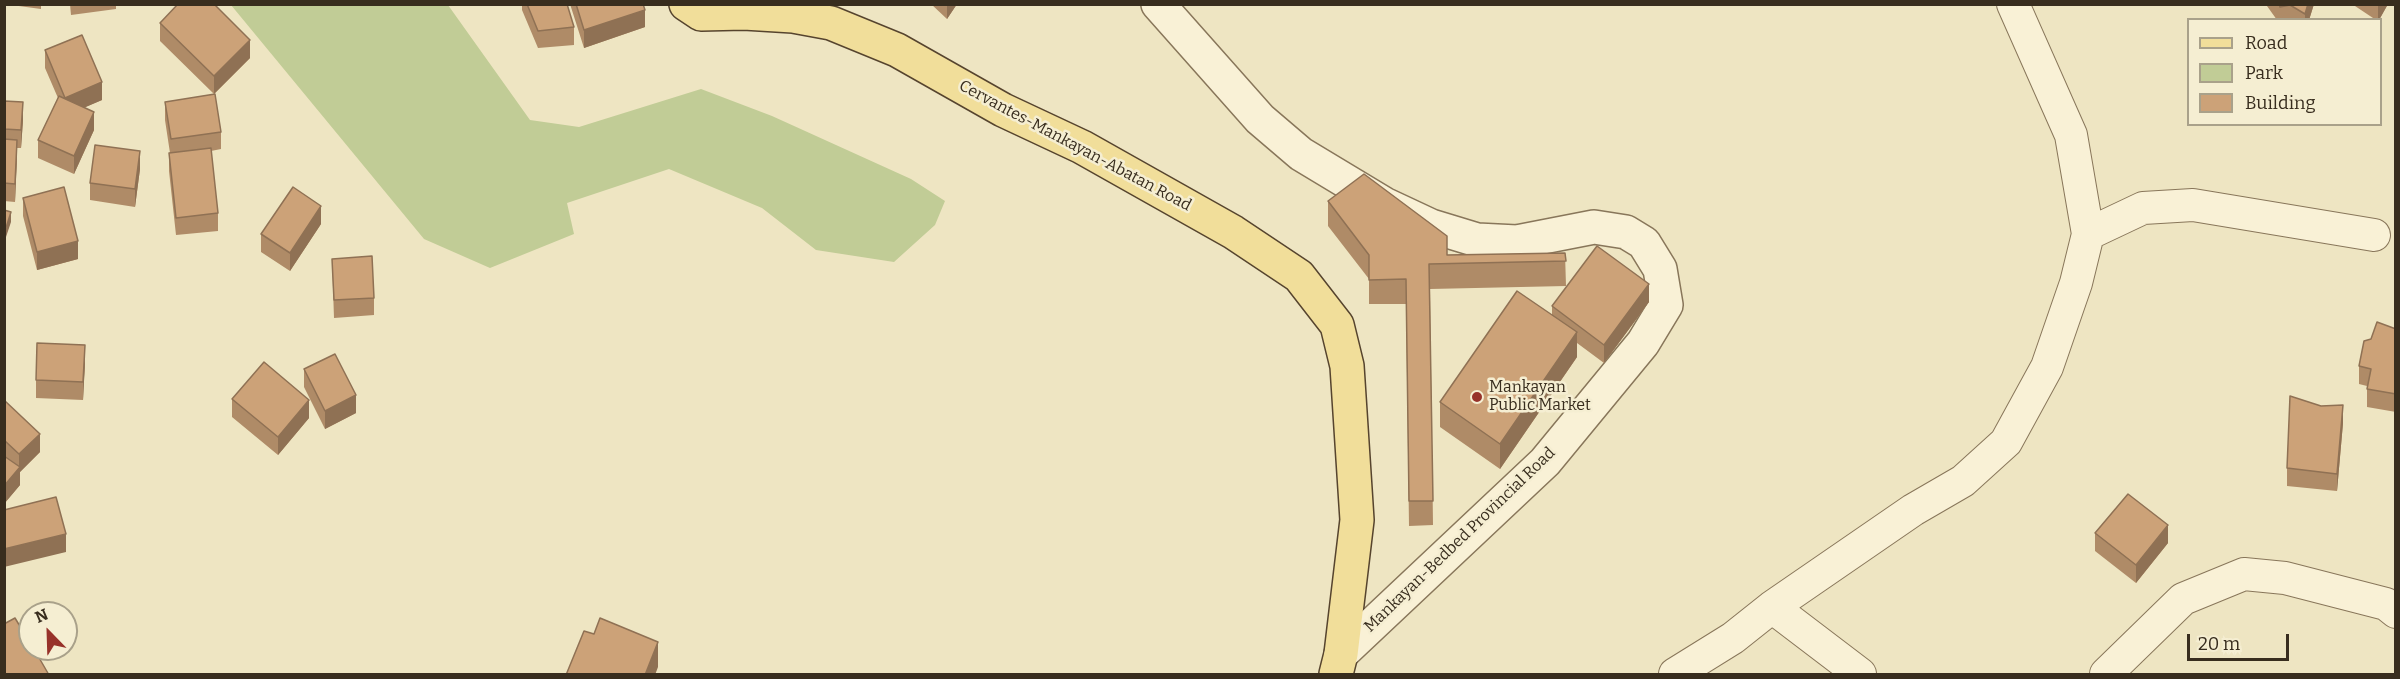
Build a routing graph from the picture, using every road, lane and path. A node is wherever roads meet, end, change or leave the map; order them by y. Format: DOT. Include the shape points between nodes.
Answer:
graph roads {
  1 [pos="686,4"];
  2 [pos="1158,4"];
  3 [pos="2013,4"];
  4 [pos="2088,234"];
  5 [pos="2374,235"];
  6 [pos="1773,607"];
  7 [pos="2396,612"];
  8 [pos="1339,664"];
  9 [pos="1675,675"];
  10 [pos="1860,675"];
  11 [pos="2106,675"];
  1 -- 8 [label="main road, Cervantes-Mankayan-Abatan Road" via="701,14 794,16 831,23 897,50 1003,110 1082,147 1233,232 1299,276 1337,325 1347,366 1357,520"];
  2 -- 8 [label="street, Mankayan-Bedbed Provincial Road" via="1260,119 1301,154 1384,204 1431,226 1477,240 1517,242 1594,227 1626,232 1644,243 1660,269 1666,305 1643,343 1545,462"];
  3 -- 4 [label="street" via="2071,135"];
  4 -- 5 [label="street" via="2143,208 2193,205"];
  4 -- 6 [label="street" via="2047,367 2006,442 1963,481 1913,510"];
  6 -- 9 [label="street"];
  6 -- 10 [label="street"];
  7 -- 11 [label="street" via="2386,604 2285,578 2244,574 2183,599"];
}
